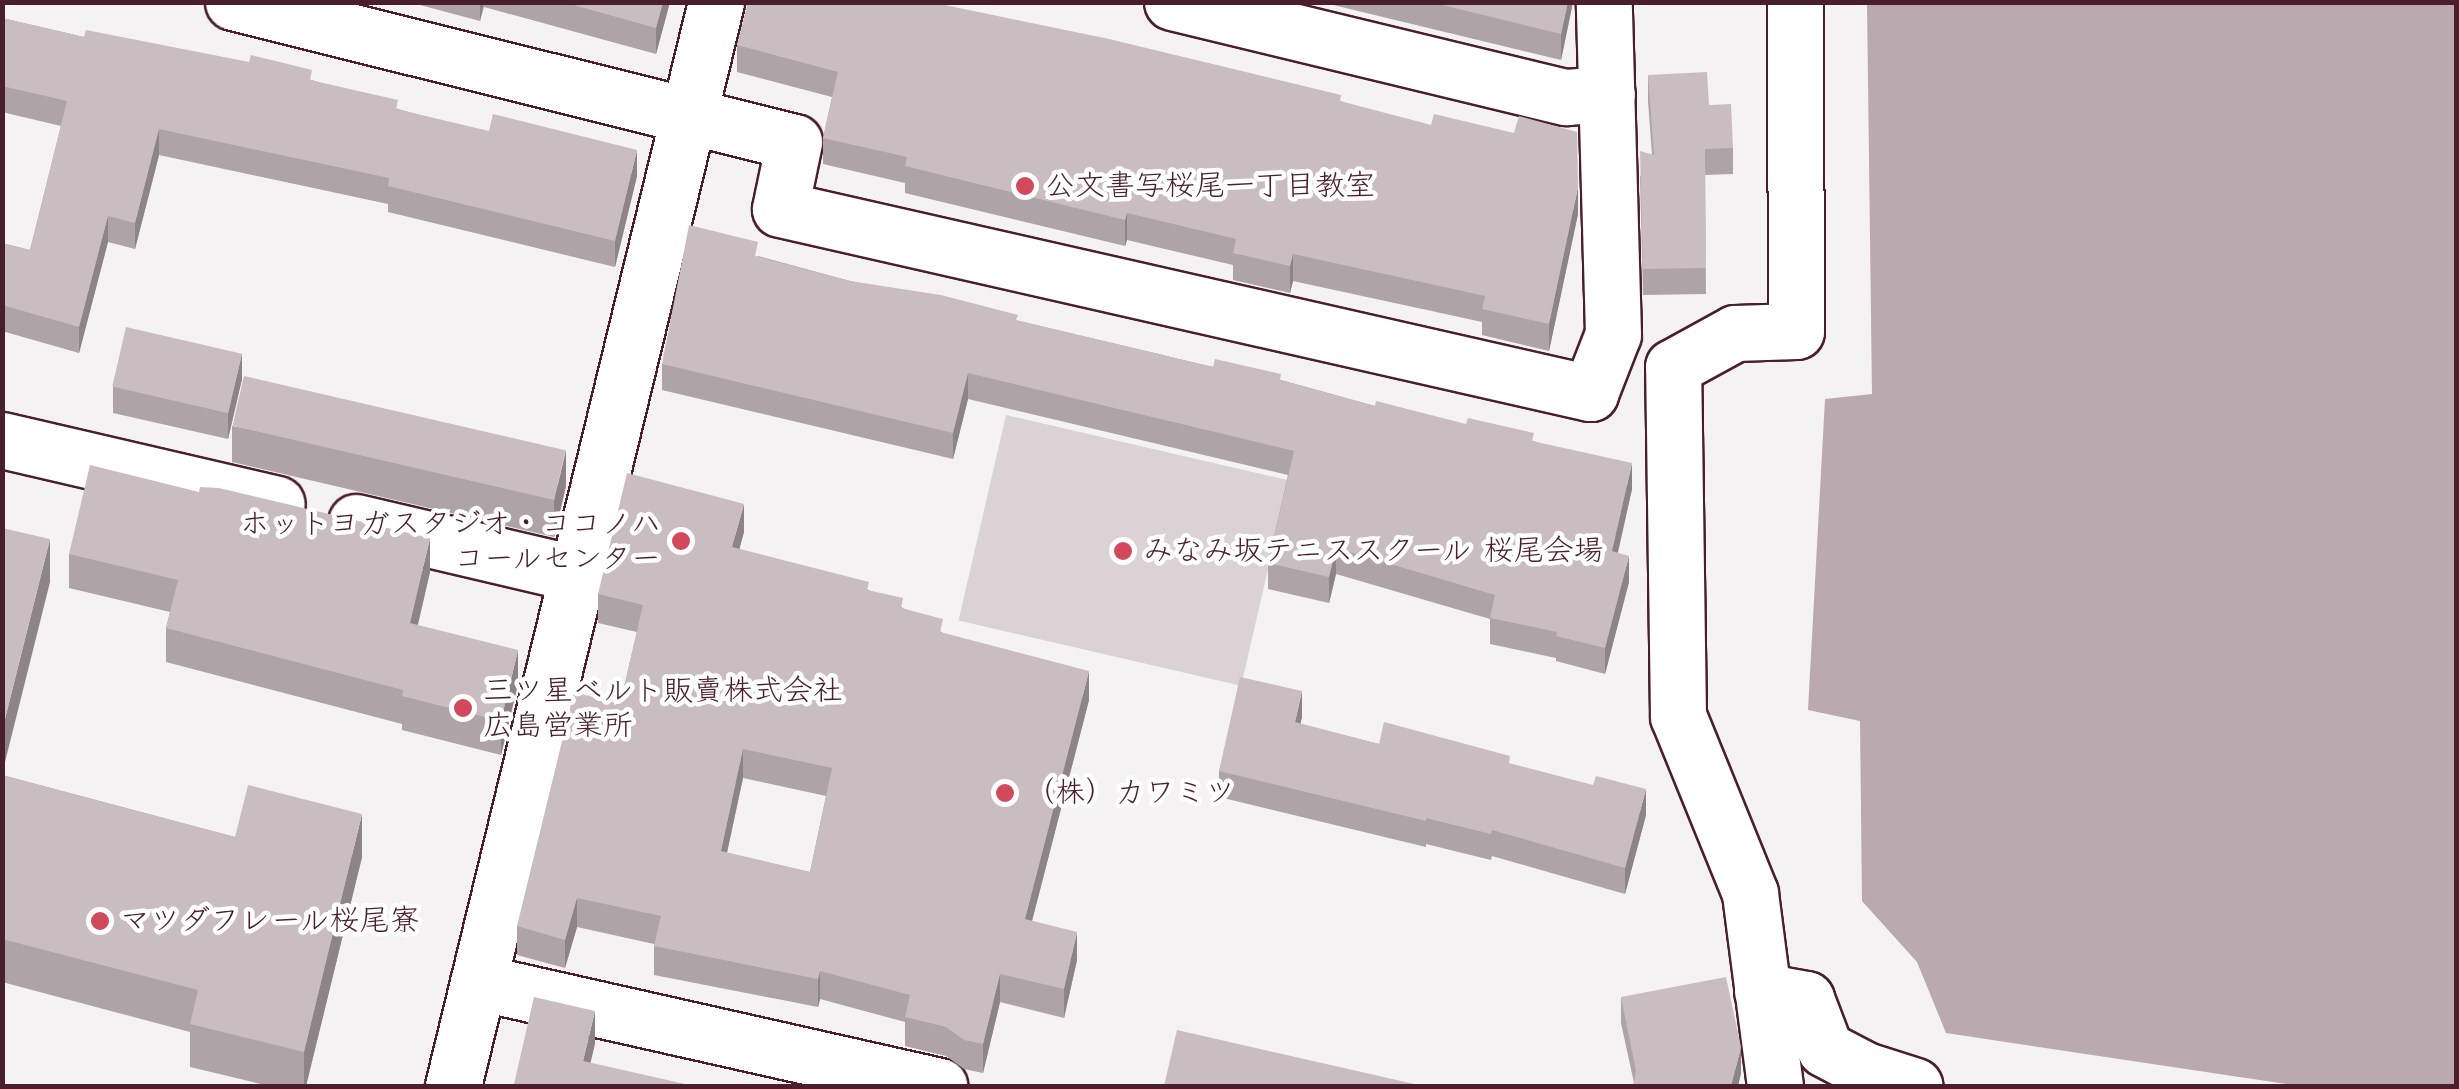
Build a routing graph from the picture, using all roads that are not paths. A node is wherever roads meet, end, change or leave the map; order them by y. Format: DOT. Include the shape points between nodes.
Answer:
graph roads {
  1 [pos="233,2"];
  2 [pos="716,2"];
  3 [pos="1172,2"];
  4 [pos="1604,2"];
  5 [pos="1795,2"];
  6 [pos="1607,94"];
  7 [pos="689,115"];
  8 [pos="2,440"];
  9 [pos="577,574"];
  10 [pos="478,982"];
  11 [pos="1762,991"];
  12 [pos="453,1086"];
  13 [pos="939,1086"];
  14 [pos="1775,1086"];
  15 [pos="1915,1086"];
  1 -- 7 [label="street"];
  2 -- 7 [label="street"];
  3 -- 6 [label="street" via="1566,97"];
  4 -- 6 [label="street"];
  5 -- 11 [label="street" via="1796,331 1735,332 1673,367 1678,716 1750,893"];
  6 -- 7 [label="street" via="1613,334 1590,393 780,209 794,142"];
  7 -- 9 [label="street"];
  8 -- 9 [label="street"];
  9 -- 10 [label="street"];
  10 -- 12 [label="street"];
  10 -- 13 [label="street"];
  11 -- 14 [label="street"];
  11 -- 15 [label="street" via="1806,998 1825,1049"];
}
